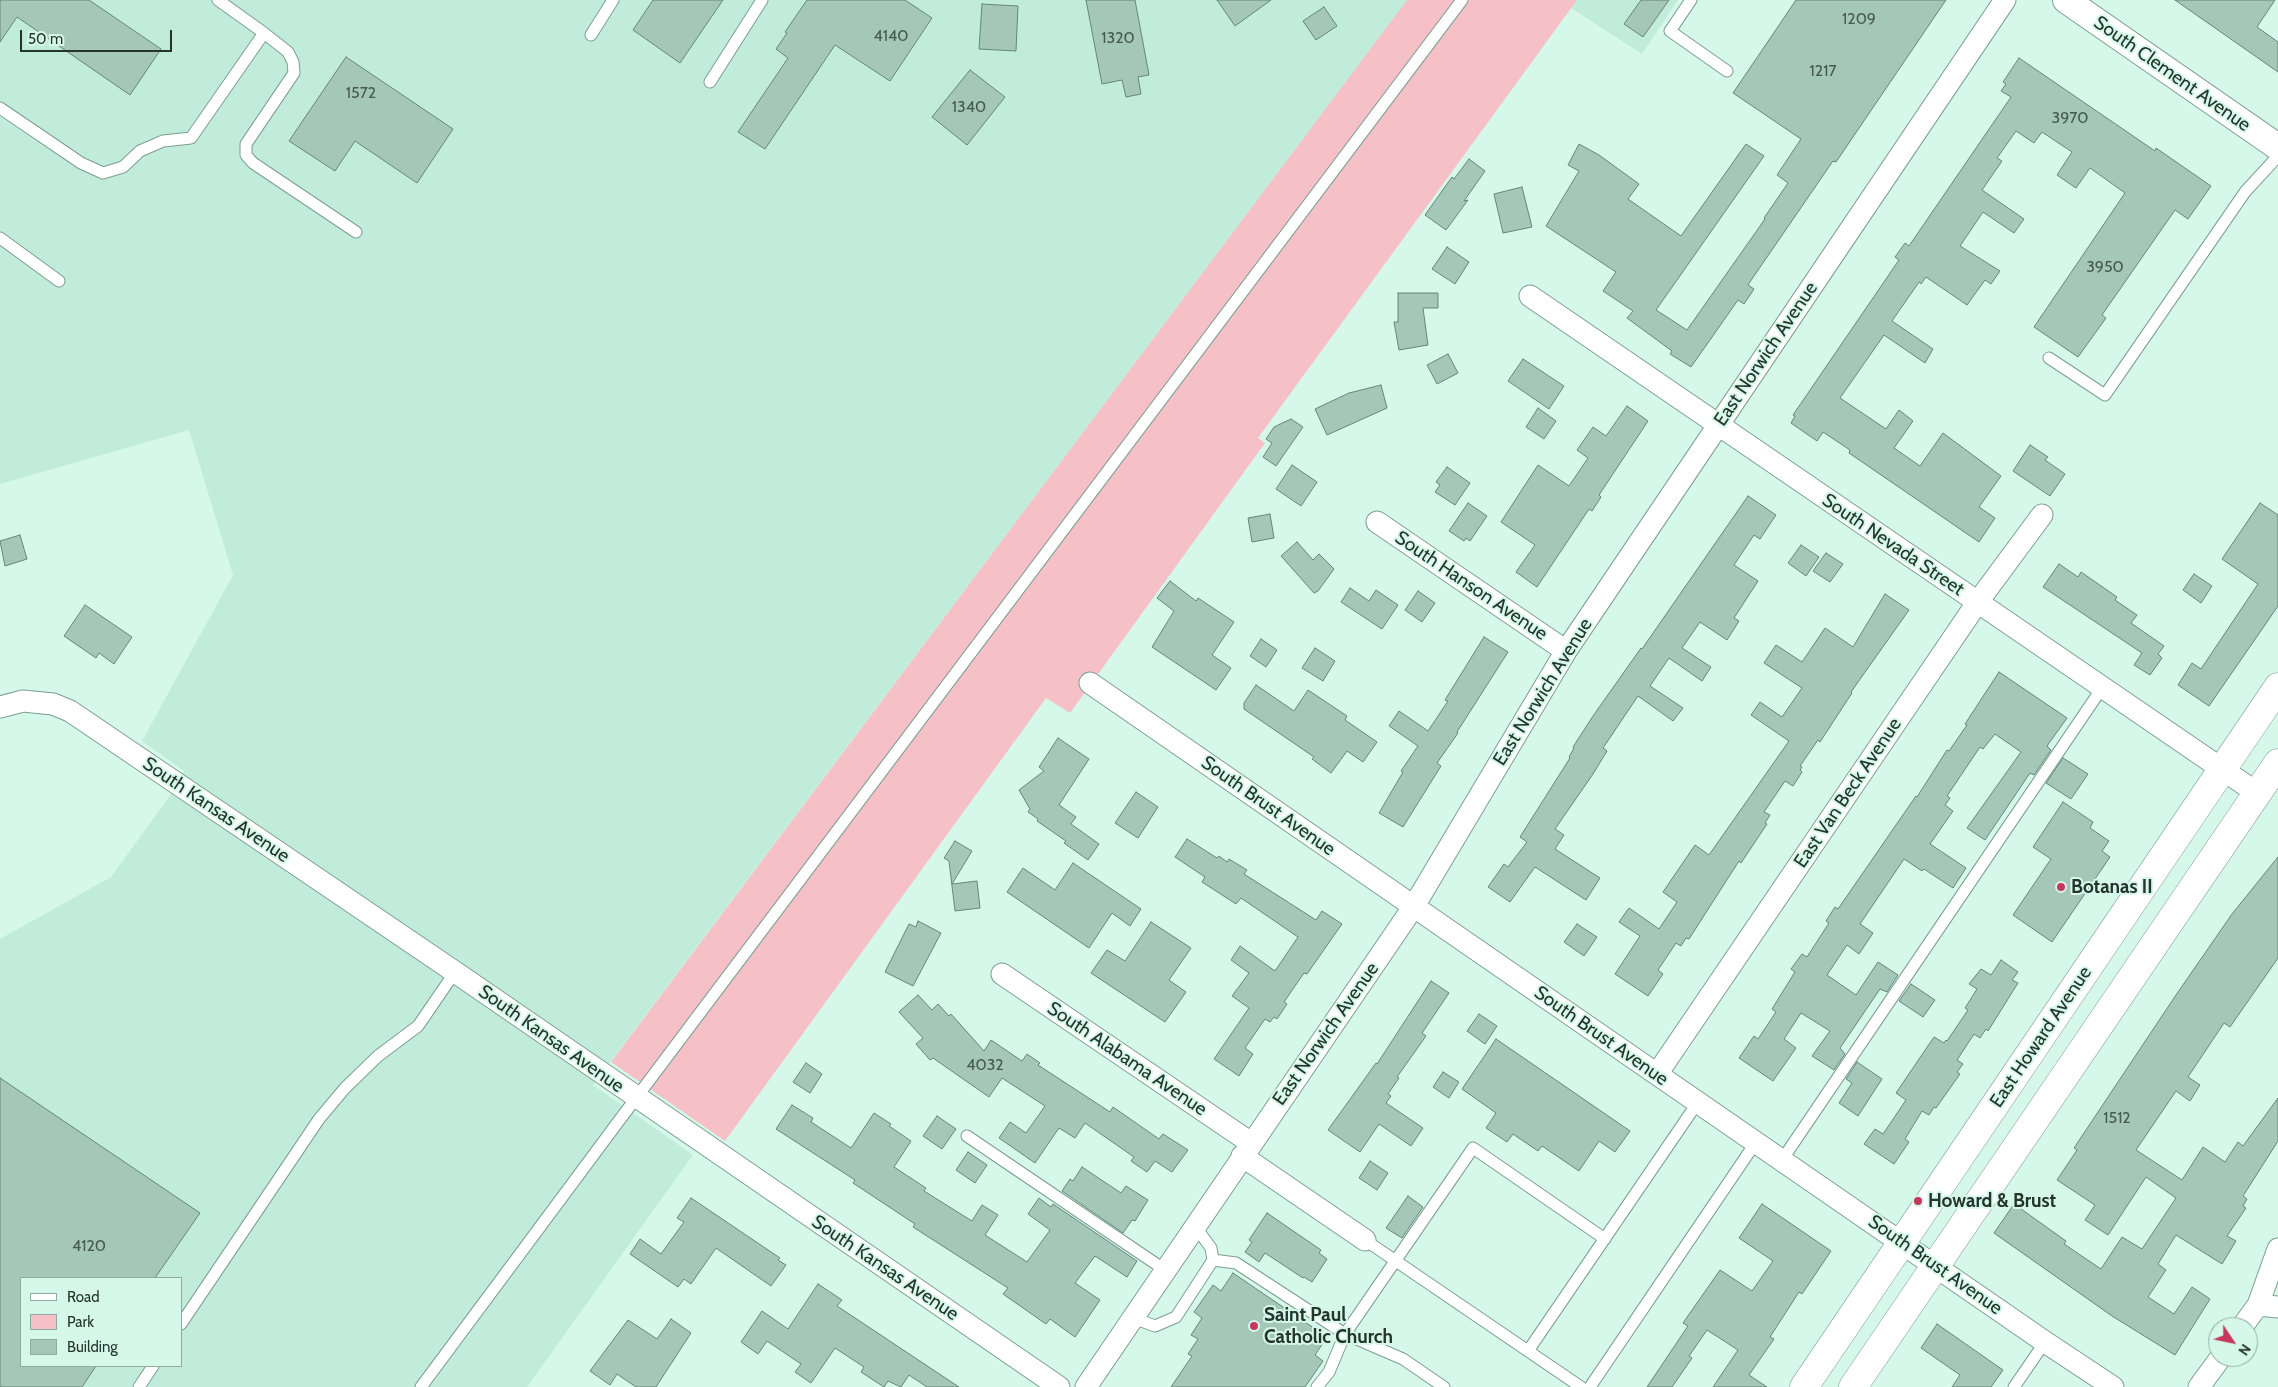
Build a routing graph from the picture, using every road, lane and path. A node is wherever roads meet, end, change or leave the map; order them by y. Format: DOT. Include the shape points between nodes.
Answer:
graph roads {
  1 [pos="218,0"];
  2 [pos="613,0"];
  3 [pos="762,0"];
  4 [pos="1462,0"];
  5 [pos="1691,0"];
  6 [pos="2006,0"];
  7 [pos="2066,0"];
  8 [pos="264,34"];
  9 [pos="591,35"];
  10 [pos="1727,72"];
  11 [pos="710,82"];
  12 [pos="0,108"];
  13 [pos="2278,147"];
  14 [pos="2278,156"];
  15 [pos="356,232"];
  16 [pos="0,238"];
  17 [pos="59,281"];
  18 [pos="1530,296"];
  19 [pos="2049,358"];
  20 [pos="1718,425"];
  21 [pos="2042,515"];
  22 [pos="1377,522"];
  23 [pos="1977,603"];
  24 [pos="1566,651"];
  25 [pos="1090,683"];
  26 [pos="2278,687"];
  27 [pos="2102,688"];
  28 [pos="0,707"];
  29 [pos="2278,763"];
  30 [pos="2222,770"];
  31 [pos="2257,793"];
  32 [pos="1414,906"];
  33 [pos="455,972"];
  34 [pos="1002,974"];
  35 [pos="2067,998"];
  36 [pos="2101,1023"];
  37 [pos="1657,1074"];
  38 [pos="636,1098"];
  39 [pos="1698,1102"];
  40 [pos="967,1136"];
  41 [pos="1756,1142"];
  42 [pos="1246,1149"];
  43 [pos="1782,1160"];
  44 [pos="1195,1226"];
  45 [pos="1605,1239"];
  46 [pos="1364,1240"];
  47 [pos="1902,1242"];
  48 [pos="2278,1248"];
  49 [pos="1213,1260"];
  50 [pos="1396,1261"];
  51 [pos="1935,1266"];
  52 [pos="1165,1270"];
  53 [pos="2268,1306"];
  54 [pos="2254,1317"];
  55 [pos="1133,1318"];
  56 [pos="182,1323"];
  57 [pos="1345,1334"];
  58 [pos="2044,1342"];
  59 [pos="1528,1352"];
  60 [pos="152,1367"];
  61 [pos="2214,1367"];
  62 [pos="139,1387"];
  63 [pos="421,1387"];
  64 [pos="1059,1387"];
  65 [pos="1086,1387"];
  66 [pos="1317,1387"];
  67 [pos="1444,1387"];
  68 [pos="1581,1387"];
  69 [pos="1590,1387"];
  70 [pos="1804,1387"];
  71 [pos="1853,1387"];
  72 [pos="2014,1387"];
  73 [pos="2113,1387"];
  74 [pos="2199,1387"];
  1 -- 8 [label="lane"];
  2 -- 9 [label="lane"];
  3 -- 11 [label="lane"];
  4 -- 38 [label="lane"];
  5 -- 10 [label="lane" via="1670,31"];
  6 -- 20 [label="street, East Norwich Avenue"];
  7 -- 13 [label="street, South Clement Avenue"];
  8 -- 12 [label="lane" via="191,138 163,141 140,151 123,167 103,173 81,163"];
  8 -- 15 [label="lane" via="288,52 294,62 294,74 246,144 246,155 253,164"];
  14 -- 19 [label="lane" via="2245,192 2105,395"];
  16 -- 17 [label="lane"];
  18 -- 20 [label="street, South Nevada Street"];
  20 -- 23 [label="street, South Nevada Street"];
  20 -- 24 [label="street, East Norwich Avenue"];
  21 -- 23 [label="street, East Van Beck Avenue"];
  22 -- 24 [label="street, South Hanson Avenue"];
  23 -- 27 [label="street, South Nevada Street"];
  23 -- 37 [label="street, East Van Beck Avenue"];
  24 -- 32 [label="street, East Norwich Avenue"];
  25 -- 32 [label="street, South Brust Avenue"];
  26 -- 30 [label="main road, East Howard Avenue"];
  27 -- 30 [label="street, South Nevada Street"];
  27 -- 43 [label="lane"];
  28 -- 33 [label="street, South Kansas Avenue" via="23,701 53,704 70,711"];
  29 -- 31 [label="main road"];
  30 -- 31 [label="street, South Nevada Street"];
  30 -- 35 [label="main road, East Howard Avenue"];
  31 -- 36 [label="main road"];
  32 -- 37 [label="street, South Brust Avenue"];
  32 -- 42 [label="street, East Norwich Avenue"];
  33 -- 38 [label="street, South Kansas Avenue"];
  33 -- 56 [label="lane" via="418,1026 378,1056 319,1119"];
  34 -- 42 [label="street, South Alabama Avenue"];
  35 -- 36 [label="main road"];
  35 -- 47 [label="main road, East Howard Avenue"];
  36 -- 51 [label="main road"];
  37 -- 39 [label="street, South Brust Avenue"];
  38 -- 63 [label="lane"];
  38 -- 64 [label="street, South Kansas Avenue"];
  39 -- 41 [label="street, South Brust Avenue"];
  39 -- 45 [label="lane"];
  40 -- 52 [label="lane"];
  41 -- 43 [label="street, South Brust Avenue"];
  41 -- 69 [label="lane"];
  42 -- 44 [label="street, East Norwich Avenue"];
  42 -- 46 [label="street, South Alabama Avenue"];
  43 -- 47 [label="street, South Brust Avenue"];
  44 -- 49 [label="lane" via="1211,1248"];
  44 -- 52 [label="street, East Norwich Avenue"];
  45 -- 50 [label="lane" via="1473,1148"];
  45 -- 59 [label="lane"];
  46 -- 50 [label="lane"];
  47 -- 51 [label="street, South Brust Avenue"];
  47 -- 70 [label="main road, East Howard Avenue"];
  48 -- 53 [label="street"];
  49 -- 55 [label="lane" via="1176,1316 1155,1326"];
  49 -- 57 [label="lane" via="1236,1263"];
  50 -- 57 [label="lane"];
  50 -- 59 [label="lane"];
  51 -- 58 [label="street, South Brust Avenue"];
  51 -- 71 [label="main road"];
  52 -- 55 [label="street, East Norwich Avenue"];
  53 -- 54 [label="street"];
  55 -- 65 [label="street, East Norwich Avenue"];
  57 -- 66 [label="lane" via="1330,1372"];
  57 -- 67 [label="lane" via="1403,1359"];
  58 -- 72 [label="lane"];
  58 -- 73 [label="street, South Brust Avenue"];
  59 -- 68 [label="lane"];
  60 -- 62 [label="lane"];
  61 -- 74 [label="street"];
}
